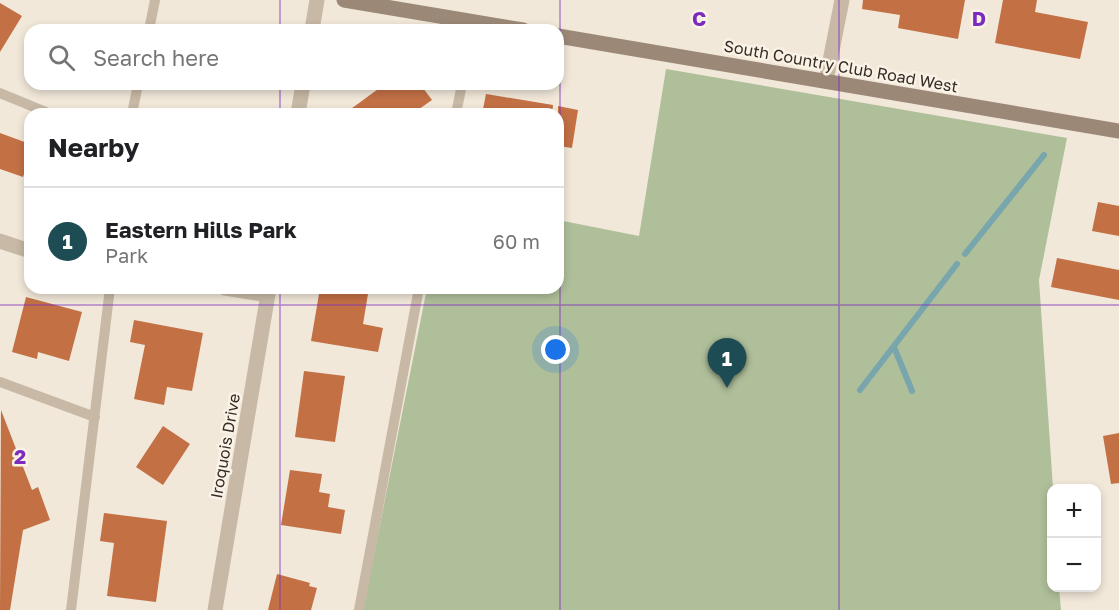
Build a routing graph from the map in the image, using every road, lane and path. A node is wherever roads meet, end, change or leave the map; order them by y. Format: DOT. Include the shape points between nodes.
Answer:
graph roads {
  1 [pos="155,0"];
  2 [pos="317,0"];
  3 [pos="344,0"];
  4 [pos="842,0"];
  5 [pos="362,1"];
  6 [pos="150,24"];
  7 [pos="313,24"];
  8 [pos="461,24"];
  9 [pos="564,37"];
  10 [pos="826,81"];
  11 [pos="137,90"];
  12 [pos="302,90"];
  13 [pos="461,90"];
  14 [pos="0,93"];
  15 [pos="36,108"];
  16 [pos="133,108"];
  17 [pos="299,108"];
  18 [pos="457,108"];
  19 [pos="1119,131"];
  20 [pos="0,241"];
  21 [pos="24,249"];
  22 [pos="109,294"];
  23 [pos="269,294"];
  24 [pos="418,294"];
  25 [pos="0,382"];
  26 [pos="95,417"];
  27 [pos="71,610"];
  28 [pos="215,610"];
  29 [pos="359,610"];
  1 -- 6 [label="lane"];
  2 -- 7 [label="street"];
  3 -- 5 [label="street"];
  4 -- 10 [label="street"];
  5 -- 8 [label="street"];
  9 -- 10 [label="street, South Country Club Road West"];
  10 -- 19 [label="street, South Country Club Road West"];
  11 -- 16 [label="lane"];
  12 -- 17 [label="street"];
  13 -- 18 [label="lane"];
  14 -- 15 [label="lane"];
  20 -- 21 [label="street"];
  22 -- 26 [label="lane"];
  23 -- 28 [label="street, Iroquois Drive"];
  24 -- 29 [label="lane"];
  25 -- 26 [label="lane"];
  26 -- 27 [label="lane"];
}
